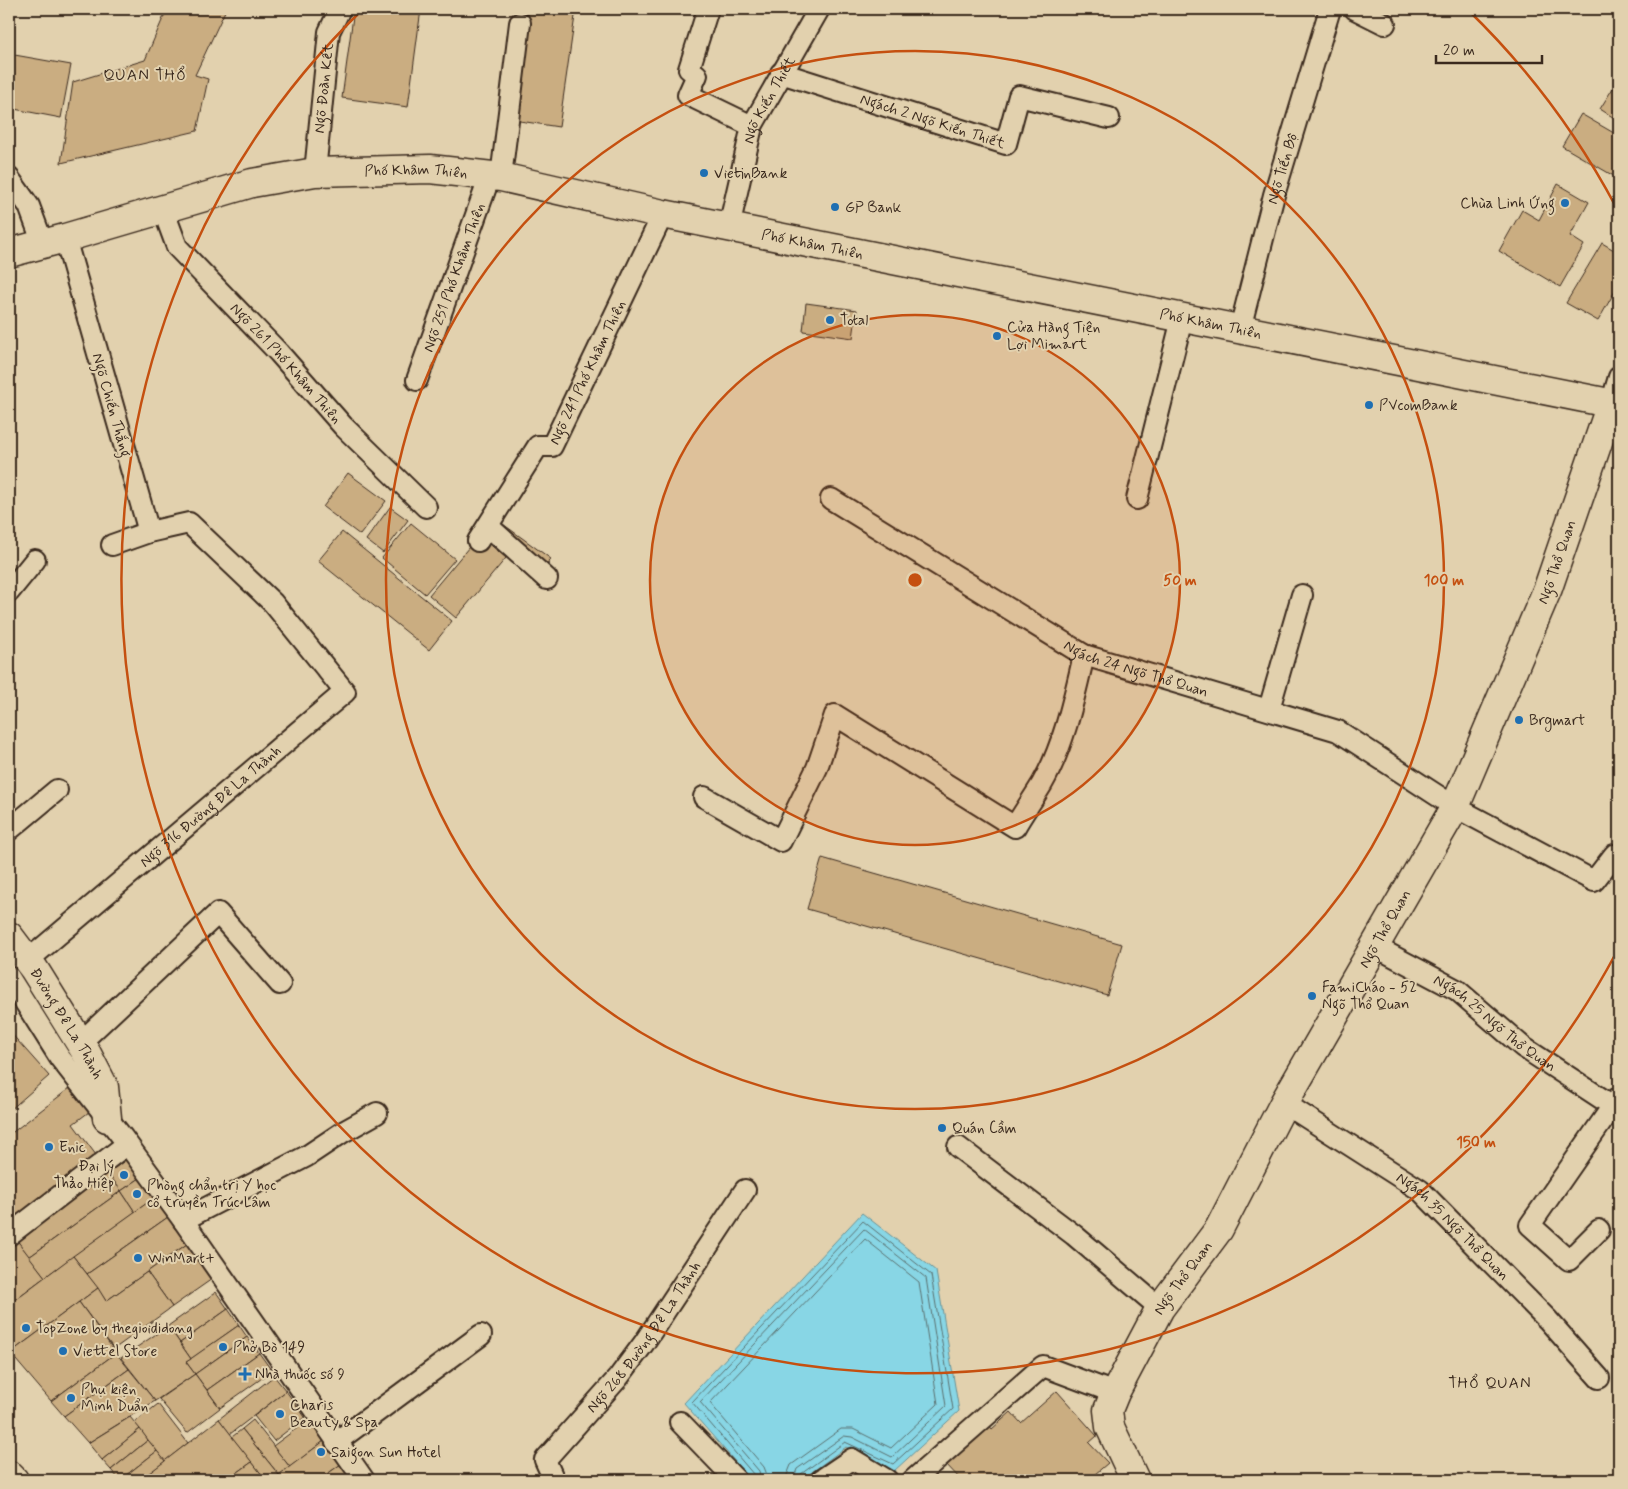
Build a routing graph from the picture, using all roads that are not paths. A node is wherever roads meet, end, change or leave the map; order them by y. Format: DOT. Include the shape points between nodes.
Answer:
graph roads {
  1 [pos="340,9"];
  2 [pos="708,9"];
  3 [pos="819,9"];
  4 [pos="1330,9"];
  5 [pos="1355,9"];
  6 [pos="520,23"];
  7 [pos="1385,24"];
  8 [pos="781,73"];
  9 [pos="1109,118"];
  10 [pos="752,126"];
  11 [pos="315,172"];
  12 [pos="496,176"];
  13 [pos="9,178"];
  14 [pos="163,209"];
  15 [pos="663,214"];
  16 [pos="729,227"];
  17 [pos="54,241"];
  18 [pos="9,253"];
  19 [pos="1182,318"];
  20 [pos="1240,329"];
  21 [pos="1619,377"];
  22 [pos="417,380"];
  23 [pos="1615,405"];
  24 [pos="1137,499"];
  25 [pos="830,500"];
  26 [pos="426,506"];
  27 [pos="150,532"];
  28 [pos="112,545"];
  29 [pos="36,560"];
  30 [pos="547,579"];
  31 [pos="9,592"];
  32 [pos="1302,595"];
  33 [pos="1084,655"];
  34 [pos="1268,709"];
  35 [pos="57,790"];
  36 [pos="704,797"];
  37 [pos="1455,807"];
  38 [pos="9,830"];
  39 [pos="1619,857"];
  40 [pos="9,936"];
  41 [pos="1374,946"];
  42 [pos="18,969"];
  43 [pos="280,984"];
  44 [pos="80,1044"];
  45 [pos="1284,1103"];
  46 [pos="1617,1104"];
  47 [pos="377,1113"];
  48 [pos="107,1118"];
  49 [pos="127,1144"];
  50 [pos="958,1147"];
  51 [pos="745,1190"];
  52 [pos="183,1220"];
  53 [pos="1600,1230"];
  54 [pos="9,1235"];
  55 [pos="1160,1308"];
  56 [pos="481,1335"];
  57 [pos="1599,1378"];
  58 [pos="1115,1393"];
  59 [pos="680,1422"];
  60 [pos="336,1442"];
  61 [pos="9,1475"];
  62 [pos="1126,1477"];
  63 [pos="14,1480"];
  64 [pos="364,1480"];
  65 [pos="554,1480"];
  66 [pos="736,1480"];
  67 [pos="822,1480"];
  68 [pos="887,1480"];
  69 [pos="913,1480"];
  1 -- 11 [label="lane, Ngõ Đoàn Kết" via="329,32"];
  2 -- 10 [label="lane" via="689,69 697,75 688,95"];
  3 -- 8 [label="lane, Ngõ Kiến Thiết"];
  4 -- 20 [label="lane, Ngõ Tiến Bộ" via="1274,195"];
  5 -- 7 [label="lane"];
  6 -- 12 [label="lane, Ngõ 251 Phố Khâm Thiên"];
  8 -- 9 [label="lane, Ngách 2 Ngõ Kiến Thiết" via="1006,144 1020,96"];
  8 -- 10 [label="lane, Ngõ Kiến Thiết"];
  10 -- 16 [label="lane, Ngõ Kiến Thiết"];
  11 -- 12 [label="main road, Phố Khâm Thiên" via="430,169"];
  11 -- 14 [label="main road, Phố Khâm Thiên" via="252,182"];
  12 -- 15 [label="main road, Phố Khâm Thiên"];
  12 -- 22 [label="lane, Ngõ 251 Phố Khâm Thiên"];
  13 -- 17 [label="lane, Ngõ Chiến Thắng"];
  14 -- 17 [label="main road, Phố Khâm Thiên"];
  14 -- 26 [label="lane, Ngõ 261 Phố Khâm Thiên" via="177,247 279,353 343,426"];
  15 -- 16 [label="main road, Phố Khâm Thiên"];
  15 -- 30 [label="lane, Ngõ 241 Phố Khâm Thiên" via="552,446 538,446 483,533"];
  16 -- 19 [label="main road, Phố Khâm Thiên"];
  17 -- 18 [label="main road, Phố Khâm Thiên"];
  17 -- 27 [label="lane, Ngõ Chiến Thắng"];
  19 -- 20 [label="main road, Phố Khâm Thiên"];
  19 -- 24 [label="lane"];
  20 -- 23 [label="main road, Phố Khâm Thiên"];
  21 -- 23 [label="lane"];
  23 -- 37 [label="main road, Ngõ Thổ Quan" via="1548,588"];
  25 -- 33 [label="lane, Ngách 24 Ngõ Thổ Quan"];
  27 -- 28 [label="lane"];
  27 -- 42 [label="lane, Ngõ 316 Đường Đê La Thành" via="189,523 273,603 345,692"];
  29 -- 31 [label="lane"];
  32 -- 34 [label="lane"];
  33 -- 34 [label="lane, Ngách 24 Ngõ Thổ Quan"];
  33 -- 36 [label="lane" via="1058,746 1042,784 1015,827 835,715 817,768 781,841"];
  34 -- 37 [label="lane, Ngách 24 Ngõ Thổ Quan" via="1338,731"];
  35 -- 38 [label="lane"];
  37 -- 39 [label="lane, Ngách 24 Ngõ Thổ Quan" via="1594,881 1614,855"];
  37 -- 41 [label="main road, Ngõ Thổ Quan"];
  40 -- 42 [label="main road, Đường Đê La Thành"];
  41 -- 45 [label="main road, Ngõ Thổ Quan"];
  41 -- 46 [label="lane, Ngách 25 Ngõ Thổ Quan" via="1458,990 1524,1047"];
  42 -- 44 [label="main road, Đường Đê La Thành"];
  42 -- 48 [label="lane, Đường Đê La Thành" via="60,1058"];
  43 -- 44 [label="lane" via="218,913"];
  44 -- 48 [label="main road, Đường Đê La Thành" via="104,1087"];
  45 -- 55 [label="main road, Ngõ Thổ Quan" via="1219,1230"];
  45 -- 57 [label="lane, Ngách 35 Ngõ Thổ Quan" via="1420,1190 1548,1320"];
  46 -- 53 [label="lane" via="1530,1225 1569,1260"];
  47 -- 52 [label="lane" via="307,1156"];
  48 -- 49 [label="lane, Đường Đê La Thành"];
  49 -- 52 [label="lane, Đường Đê La Thành"];
  49 -- 54 [label="lane"];
  50 -- 55 [label="lane" via="1074,1234"];
  51 -- 65 [label="lane, Ngõ 268 Đường Đê La Thành" via="644,1344 546,1460"];
  52 -- 60 [label="lane, Đường Đê La Thành"];
  55 -- 58 [label="main road, Ngõ Thổ Quan"];
  56 -- 60 [label="lane"];
  58 -- 62 [label="main road, Ngõ Thổ Quan" via="1108,1410 1110,1427"];
  58 -- 69 [label="lane" via="1043,1366"];
  59 -- 66 [label="lane"];
  60 -- 64 [label="lane, Đường Đê La Thành"];
  61 -- 63 [label="main road"];
  67 -- 68 [label="lane" via="852,1459"];
}
